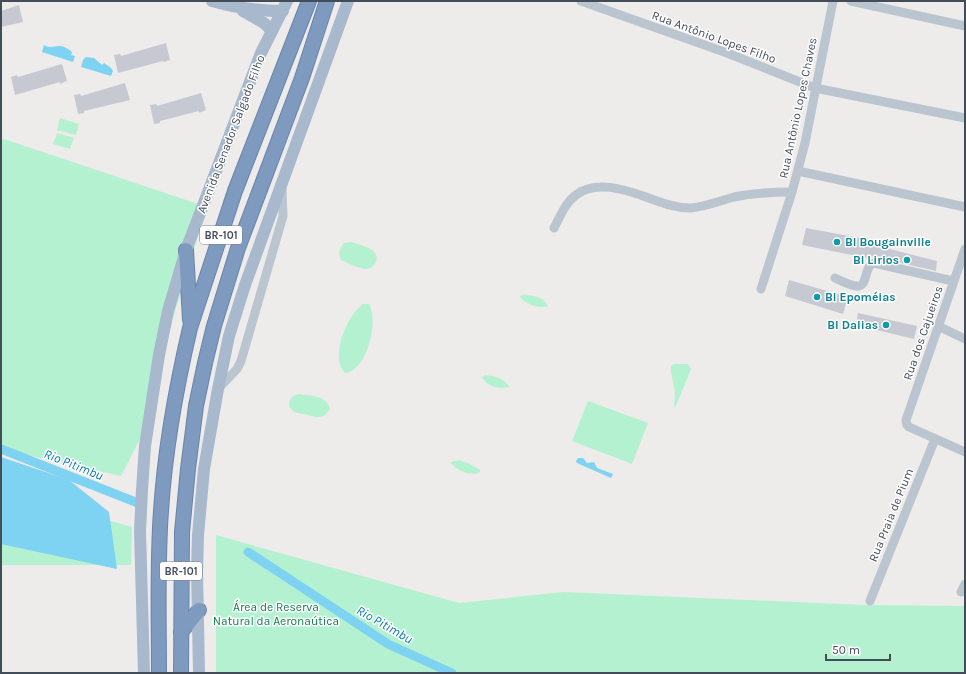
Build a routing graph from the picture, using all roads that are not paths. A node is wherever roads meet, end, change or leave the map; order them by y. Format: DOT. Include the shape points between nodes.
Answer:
graph roads {
  1 [pos="212,1"];
  2 [pos="308,1"];
  3 [pos="327,1"];
  4 [pos="348,1"];
  5 [pos="581,1"];
  6 [pos="833,1"];
  7 [pos="851,1"];
  8 [pos="285,6"];
  9 [pos="237,8"];
  10 [pos="965,26"];
  11 [pos="272,31"];
  12 [pos="815,88"];
  13 [pos="965,118"];
  14 [pos="798,171"];
  15 [pos="282,186"];
  16 [pos="792,192"];
  17 [pos="965,207"];
  18 [pos="554,228"];
  19 [pos="965,249"];
  20 [pos="186,250"];
  21 [pos="835,278"];
  22 [pos="953,281"];
  23 [pos="761,288"];
  24 [pos="938,326"];
  25 [pos="190,328"];
  26 [pos="965,339"];
  27 [pos="218,389"];
  28 [pos="935,439"];
  29 [pos="965,451"];
  30 [pos="870,601"];
  31 [pos="198,610"];
  32 [pos="181,632"];
  33 [pos="144,673"];
  34 [pos="159,673"];
  35 [pos="182,673"];
  36 [pos="199,673"];
  1 -- 9 [label="main road"];
  2 -- 25 [label="highway, Avenida Senador Salgado Filho / BR-101" via="235,191"];
  3 -- 32 [label="highway, BR-101" via="302,78 238,248 205,362 196,406 182,532"];
  4 -- 15 [label="main road"];
  5 -- 12 [label="street, Rua Antônio Lopes Filho" via="727,53"];
  6 -- 12 [label="street, Rua Antônio Lopes Chaves"];
  7 -- 10 [label="street"];
  8 -- 9 [label="main road" via="264,11"];
  8 -- 11 [label="main road, Avenida Senador Salgado Filho"];
  9 -- 11 [label="main road" via="264,23"];
  11 -- 20 [label="main road, Avenida Senador Salgado Filho" via="261,53"];
  12 -- 13 [label="street, Rua Antônio Lopes Filho"];
  12 -- 14 [label="street, Rua Antônio Lopes Chaves"];
  14 -- 16 [label="street, Rua Antônio Lopes Chaves"];
  14 -- 17 [label="street"];
  15 -- 27 [label="main road" via="229,336"];
  15 -- 27 [label="street" via="283,216 241,361"];
  16 -- 18 [label="street" via="749,194 687,208 665,204 634,192 594,187 585,189 570,201"];
  16 -- 23 [label="street, Rua Antônio Lopes Chaves"];
  19 -- 22 [label="street, Rua dos Cajueiros"];
  20 -- 25 [label="highway"];
  20 -- 33 [label="main road, Avenida Senador Salgado Filho" via="167,319 145,446 140,531"];
  21 -- 22 [label="street" via="861,286 867,268 874,263"];
  22 -- 24 [label="street, Rua dos Cajueiros"];
  24 -- 26 [label="street"];
  24 -- 28 [label="street, Rua dos Cajueiros" via="906,420 907,425"];
  25 -- 34 [label="highway, Avenida Senador Salgado Filho / BR-101" via="164,478 159,540"];
  27 -- 31 [label="main road" via="204,469 198,535"];
  28 -- 29 [label="street"];
  28 -- 30 [label="street, Rua Praia de Pium"];
  31 -- 32 [label="highway"];
  31 -- 36 [label="main road"];
  32 -- 35 [label="highway, BR-101"];
}
